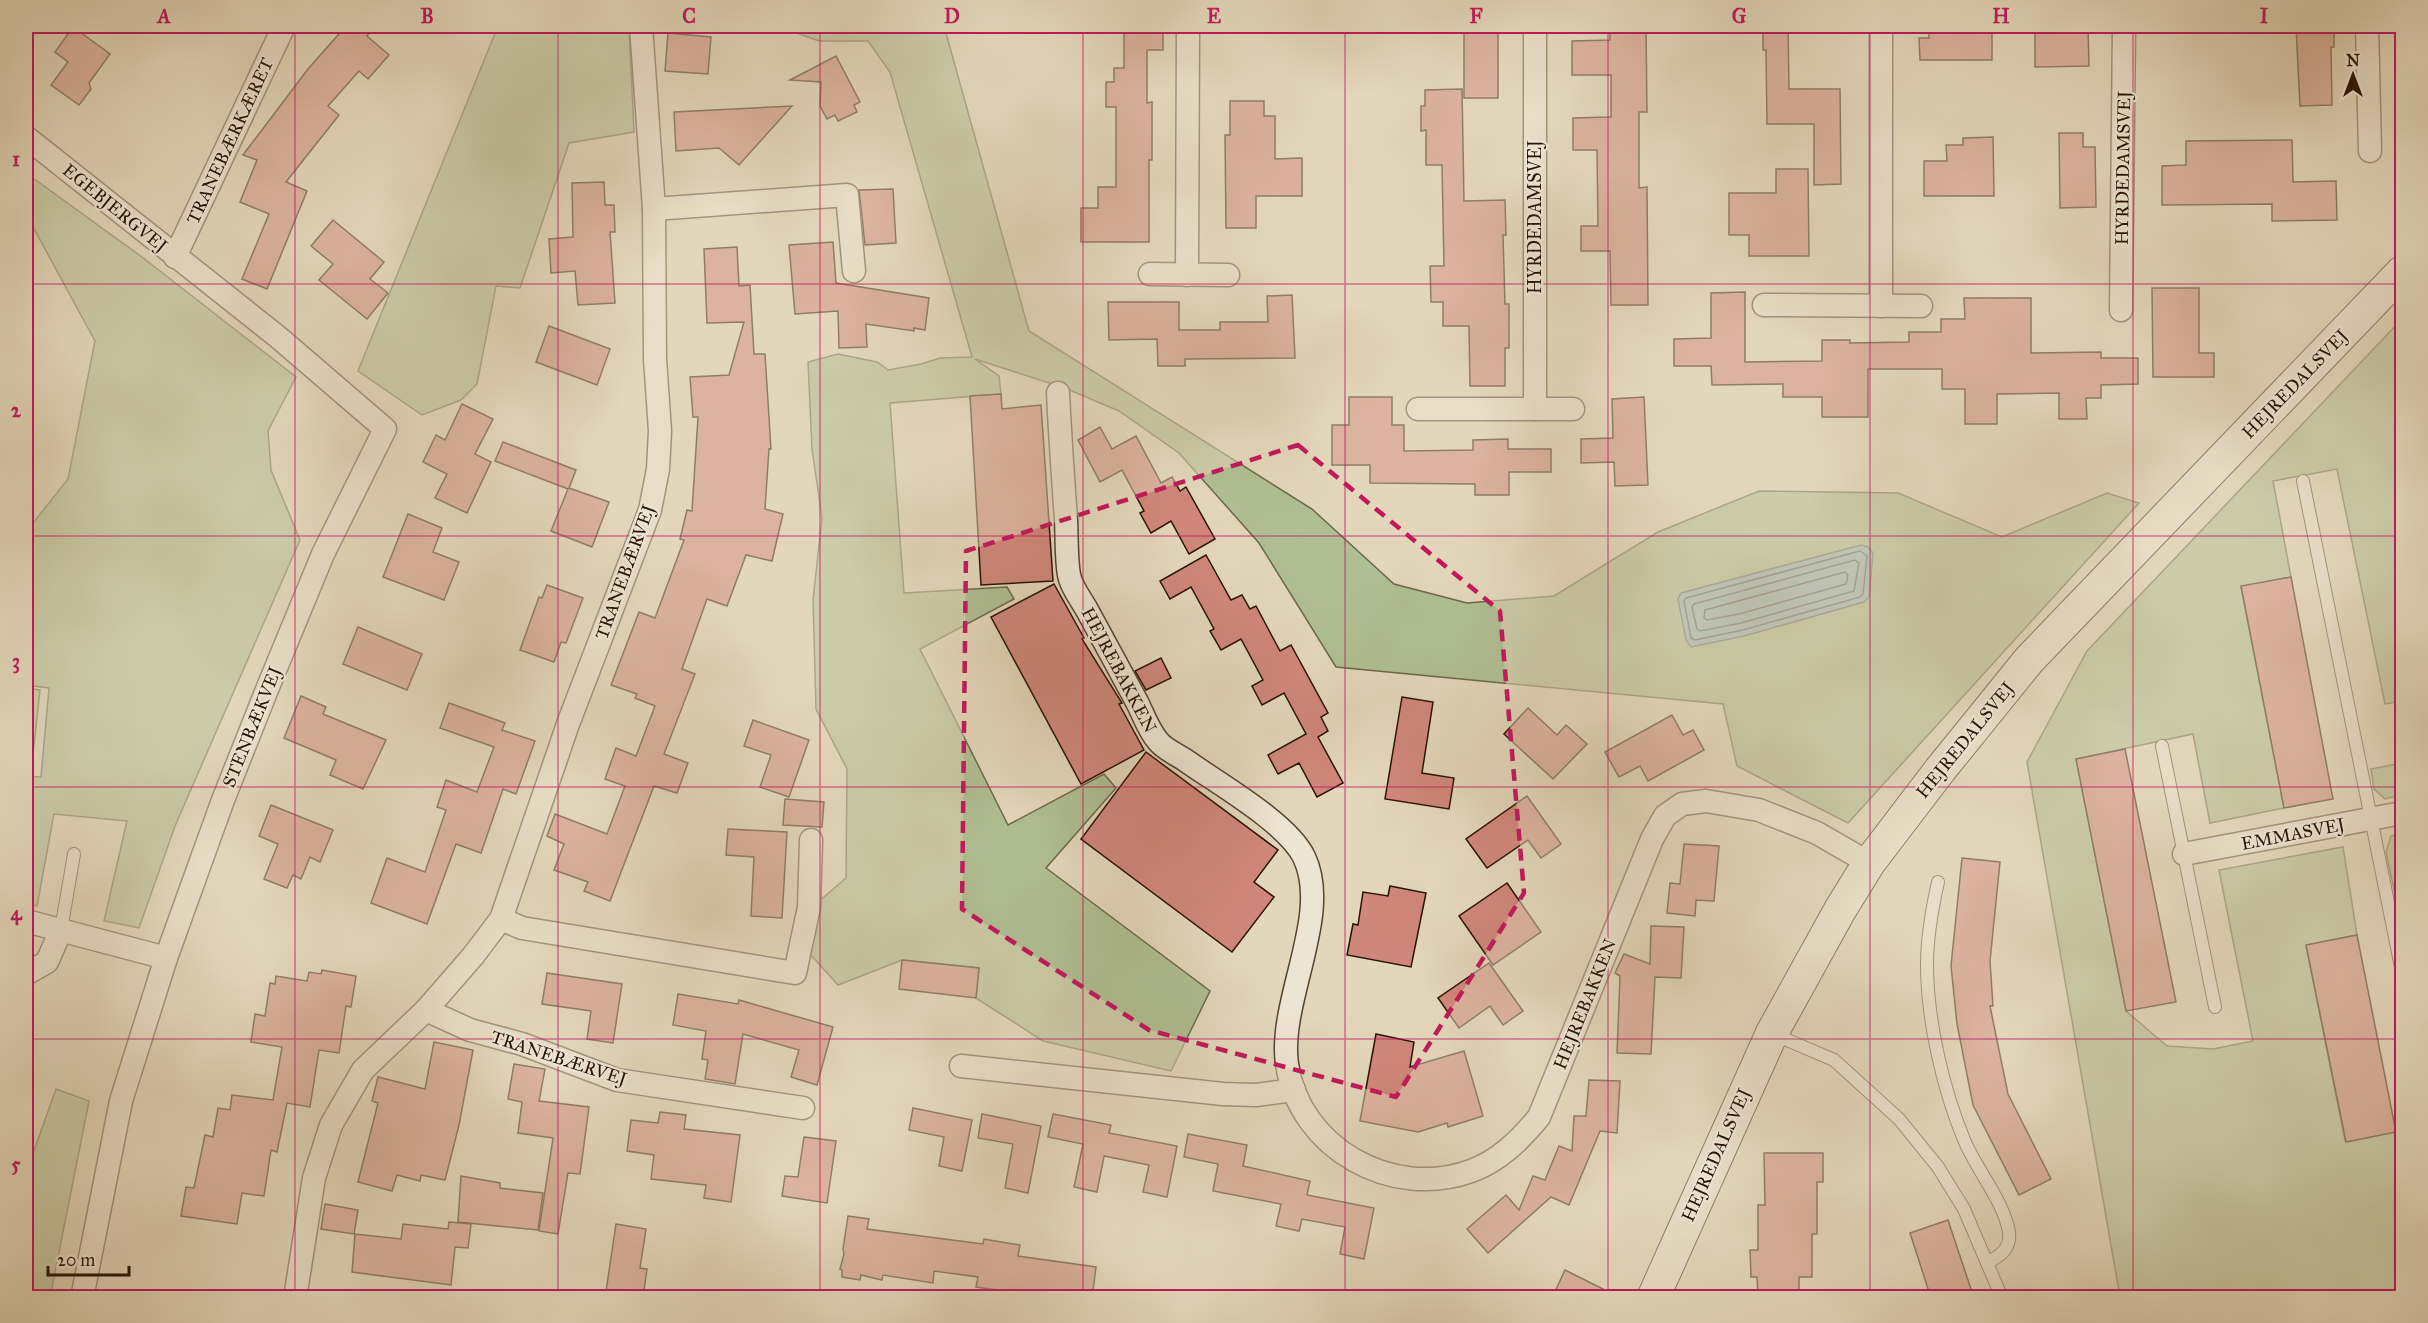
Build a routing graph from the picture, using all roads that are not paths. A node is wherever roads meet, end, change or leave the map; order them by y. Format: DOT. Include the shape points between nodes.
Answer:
graph roads {
  1 [pos="284,26"];
  2 [pos="641,26"];
  3 [pos="1188,26"];
  4 [pos="1535,26"];
  5 [pos="1881,26"];
  6 [pos="2124,26"];
  7 [pos="2367,26"];
  8 [pos="26,137"];
  9 [pos="2370,151"];
  10 [pos="654,209"];
  11 [pos="176,257"];
  12 [pos="854,271"];
  13 [pos="2403,272"];
  14 [pos="1150,274"];
  15 [pos="1187,274"];
  16 [pos="1228,275"];
  17 [pos="1764,305"];
  18 [pos="1881,306"];
  19 [pos="1921,306"];
  20 [pos="2121,310"];
  21 [pos="1058,393"];
  22 [pos="1418,409"];
  23 [pos="1535,409"];
  24 [pos="1573,409"];
  25 [pos="2303,480"];
  26 [pos="2162,746"];
  27 [pos="2403,813"];
  28 [pos="2371,819"];
  29 [pos="811,840"];
  30 [pos="74,854"];
  31 [pos="2184,854"];
  32 [pos="1869,863"];
  33 [pos="1938,882"];
  34 [pos="501,920"];
  35 [pos="26,921"];
  36 [pos="61,930"];
  37 [pos="166,958"];
  38 [pos="2403,972"];
  39 [pos="26,974"];
  40 [pos="2214,1006"];
  41 [pos="426,1010"];
  42 [pos="1772,1033"];
  43 [pos="961,1066"];
  44 [pos="1294,1090"];
  45 [pos="803,1107"];
  46 [pos="1987,1263"];
  47 [pos="82,1298"];
  48 [pos="295,1298"];
  49 [pos="1653,1298"];
  50 [pos="2002,1298"];
  1 -- 11 [label="street, TRANEBÆRKÆRET"];
  2 -- 10 [label="street, TRANEBÆRVEJ"];
  3 -- 15 [label="street"];
  4 -- 23 [label="street, HYRDEDAMSVEJ"];
  5 -- 18 [label="street"];
  6 -- 20 [label="street, HYRDEDAMSVEJ"];
  7 -- 9 [label="street"];
  8 -- 11 [label="street, EGEBJERGVEJ"];
  10 -- 12 [label="street" via="847,195"];
  10 -- 34 [label="street, TRANEBÆRVEJ" via="655,359 660,431 650,510 568,724"];
  11 -- 37 [label="street, STENBÆKVEJ" via="278,337 385,429 323,554 223,800"];
  13 -- 32 [label="street, HEJREDALSVEJ" via="2029,660"];
  14 -- 15 [label="street"];
  15 -- 16 [label="street"];
  17 -- 18 [label="street"];
  18 -- 19 [label="street"];
  21 -- 44 [label="street, HEJREBAKKEN" via="1069,578 1158,741 1290,836 1304,857 1312,908 1286,1038"];
  22 -- 23 [label="street"];
  23 -- 24 [label="street"];
  25 -- 28 [label="lane"];
  26 -- 31 [label="lane"];
  27 -- 28 [label="street, EMMASVEJ"];
  28 -- 31 [label="street, EMMASVEJ"];
  28 -- 38 [label="lane"];
  29 -- 34 [label="street" via="809,907 795,973 522,928"];
  30 -- 36 [label="lane"];
  31 -- 40 [label="lane"];
  32 -- 42 [label="street, HEJREDALSVEJ"];
  32 -- 44 [label="street, HEJREBAKKEN" via="1816,833 1759,810 1706,801 1682,804 1665,816 1652,839 1539,1117 1497,1158 1471,1171 1443,1179 1413,1180 1382,1174 1353,1161 1328,1142 1308,1118"];
  33 -- 46 [label="lane" via="1929,924 1927,965 1946,1091 1965,1143 2009,1233 2001,1256"];
  34 -- 41 [label="street, TRANEBÆRVEJ"];
  35 -- 36 [label="street"];
  36 -- 37 [label="street"];
  36 -- 39 [label="street" via="47,962"];
  37 -- 47 [label="street, STENBÆKVEJ" via="121,1101"];
  41 -- 45 [label="street, TRANEBÆRVEJ" via="470,1030 522,1044 617,1080"];
  41 -- 48 [label="street, TRANEBÆRVEJ" via="363,1070 331,1125 314,1178"];
  42 -- 46 [label="lane" via="1834,1060 1899,1119 1938,1167 1964,1209"];
  42 -- 49 [label="street, HEJREDALSVEJ"];
  43 -- 44 [label="street" via="1223,1094"];
  46 -- 50 [label="lane"];
}
